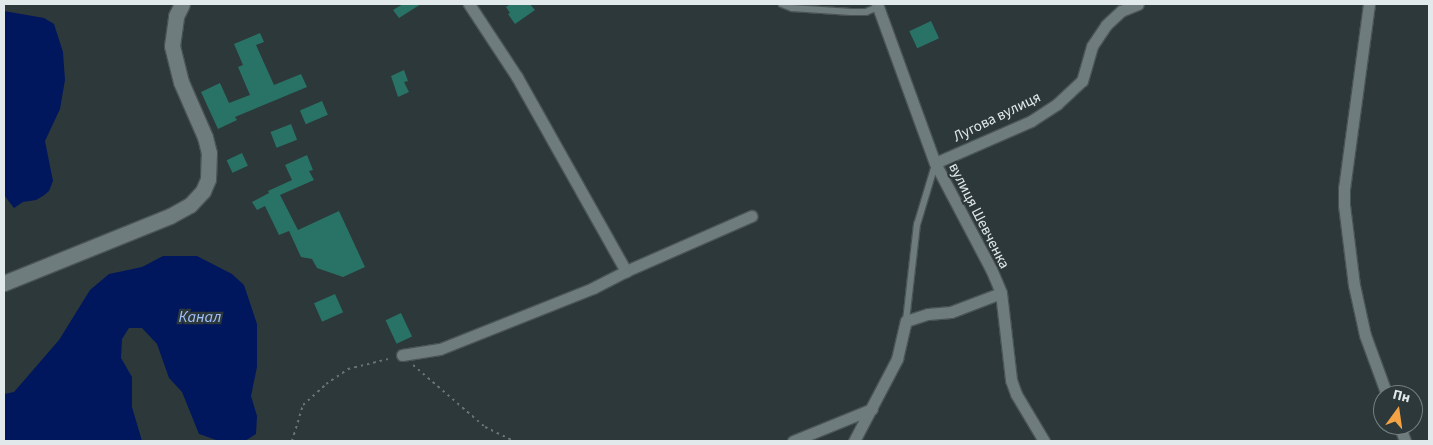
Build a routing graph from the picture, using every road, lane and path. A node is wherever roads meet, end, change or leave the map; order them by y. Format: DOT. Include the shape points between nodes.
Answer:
graph roads {
  1 [pos="182,4"];
  2 [pos="469,4"];
  3 [pos="782,4"];
  4 [pos="1138,4"];
  5 [pos="1369,4"];
  6 [pos="878,5"];
  7 [pos="936,163"];
  8 [pos="751,216"];
  9 [pos="626,271"];
  10 [pos="4,283"];
  11 [pos="1001,294"];
  12 [pos="906,322"];
  13 [pos="402,355"];
  14 [pos="1383,385"];
  15 [pos="872,409"];
  16 [pos="292,441"];
  17 [pos="514,441"];
  18 [pos="793,441"];
  19 [pos="854,441"];
  20 [pos="1044,441"];
  1 -- 10 [label="street" via="176,16 172,46 181,82 205,137 208,179 203,191 190,205 170,216"];
  2 -- 9 [label="street" via="517,77"];
  3 -- 6 [label="lane" via="792,8 851,12 866,12"];
  4 -- 7 [label="street, Лугова вулиця" via="1121,11 1106,25 1092,46 1082,81 1057,104 1031,121"];
  5 -- 14 [label="street" via="1344,205 1354,285 1365,334"];
  6 -- 7 [label="street, вулиця Шевченка"];
  7 -- 11 [label="street, вулиця Шевченка"];
  7 -- 12 [label="lane" via="917,225"];
  8 -- 9 [label="street"];
  9 -- 13 [label="street" via="593,288 440,349"];
  11 -- 12 [label="street" via="952,312 928,314"];
  11 -- 20 [label="street, вулиця Шевченка" via="1011,380"];
  12 -- 15 [label="street" via="897,359"];
  13 -- 16 [label="path" via="348,369 326,384 303,405"];
  13 -- 17 [label="path" via="485,427"];
  15 -- 18 [label="street"];
  15 -- 19 [label="street"];
}
